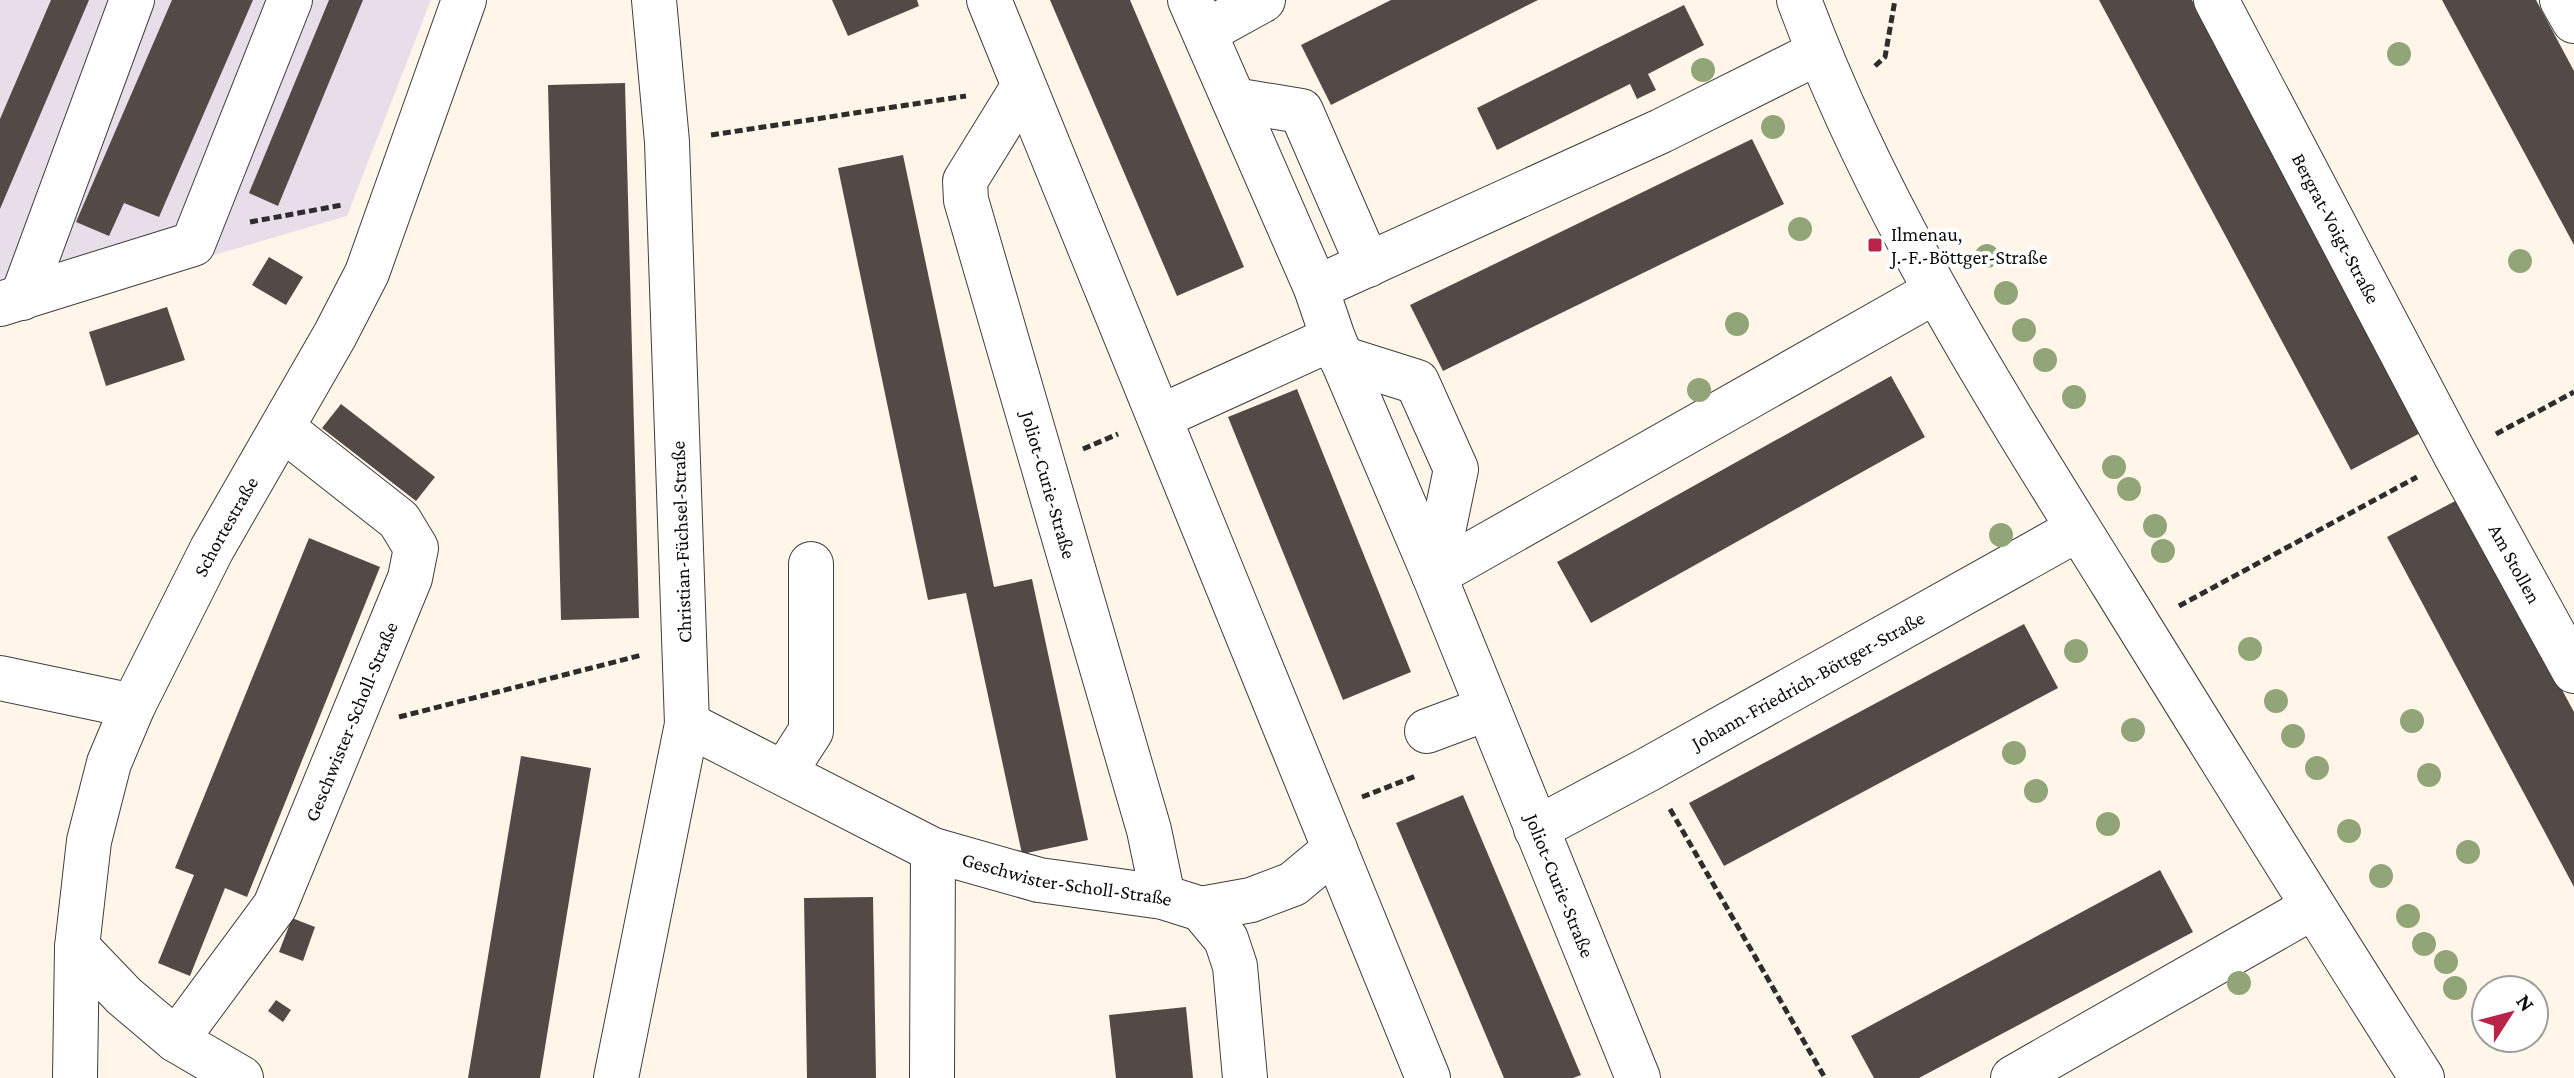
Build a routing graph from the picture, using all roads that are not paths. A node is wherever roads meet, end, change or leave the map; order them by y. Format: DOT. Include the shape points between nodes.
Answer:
graph roads {
  1 [pos="132,0"];
  2 [pos="290,0"];
  3 [pos="654,0"];
  4 [pos="989,0"];
  5 [pos="1263,0"];
  6 [pos="1799,0"];
  7 [pos="2216,0"];
  8 [pos="2562,0"];
  9 [pos="457,2"];
  10 [pos="1198,16"];
  11 [pos="2574,21"];
  12 [pos="1819,52"];
  13 [pos="1023,87"];
  14 [pos="1234,100"];
  15 [pos="1368,265"];
  16 [pos="1316,288"];
  17 [pos="1934,292"];
  18 [pos="11,301"];
  19 [pos="1337,348"];
  20 [pos="1160,417"];
  21 [pos="282,428"];
  22 [pos="2456,456"];
  23 [pos="2078,529"];
  24 [pos="811,564"];
  25 [pos="1434,575"];
  26 [pos="2574,671"];
  27 [pos="0,678"];
  28 [pos="133,706"];
  29 [pos="1486,709"];
  30 [pos="687,724"];
  31 [pos="1427,731"];
  32 [pos="784,773"];
  33 [pos="1536,829"];
  34 [pos="1328,831"];
  35 [pos="933,850"];
  36 [pos="1182,903"];
  37 [pos="2313,907"];
  38 [pos="77,947"];
  39 [pos="176,1040"];
  40 [pos="75,1078"];
  41 [pos="241,1078"];
  42 [pos="616,1078"];
  43 [pos="932,1078"];
  44 [pos="1245,1078"];
  45 [pos="1428,1078"];
  46 [pos="1638,1078"];
  47 [pos="2013,1078"];
  48 [pos="2422,1078"];
  1 -- 18 [label="street"];
  2 -- 18 [label="street" via="193,244"];
  3 -- 30 [label="street, Christian-Füchsel-Straße" via="667,142"];
  4 -- 13 [label="street"];
  5 -- 10 [label="street"];
  6 -- 12 [label="street"];
  7 -- 22 [label="street, Bergrat-Voigt-Straße"];
  8 -- 11 [label="street"];
  9 -- 21 [label="street, Schortestraße" via="367,273"];
  10 -- 14 [label="street, Joliot-Curie-Straße"];
  12 -- 15 [label="street"];
  12 -- 17 [label="street"];
  13 -- 20 [label="street"];
  13 -- 36 [label="street, Joliot-Curie-Straße" via="965,181 966,200 1149,830"];
  14 -- 15 [label="street" via="1301,111"];
  14 -- 16 [label="street, Joliot-Curie-Straße"];
  15 -- 16 [label="street"];
  16 -- 19 [label="street, Joliot-Curie-Straße"];
  17 -- 23 [label="street"];
  17 -- 25 [label="street"];
  19 -- 20 [label="street"];
  19 -- 25 [label="street, Joliot-Curie-Straße"];
  19 -- 25 [label="street" via="1417,382 1456,469"];
  20 -- 34 [label="street"];
  21 -- 28 [label="street, Schortestraße" via="212,549"];
  21 -- 39 [label="street, Geschwister-Scholl-Straße" via="399,520 416,548 410,578 275,906"];
  22 -- 26 [label="street, Am Stollen"];
  23 -- 33 [label="street, Johann-Friedrich-Böttger-Straße"];
  23 -- 37 [label="street"];
  24 -- 32 [label="street" via="811,731"];
  25 -- 29 [label="street, Joliot-Curie-Straße"];
  27 -- 28 [label="street"];
  28 -- 38 [label="street, Schortestraße" via="109,763 89,841"];
  29 -- 31 [label="street"];
  29 -- 33 [label="street, Joliot-Curie-Straße"];
  30 -- 32 [label="street, Geschwister-Scholl-Straße"];
  30 -- 42 [label="street, Christian-Füchsel-Straße"];
  32 -- 35 [label="street, Geschwister-Scholl-Straße"];
  33 -- 46 [label="street, Joliot-Curie-Straße"];
  34 -- 36 [label="street, Geschwister-Scholl-Straße" via="1293,884 1251,900"];
  34 -- 45 [label="street"];
  35 -- 36 [label="street, Geschwister-Scholl-Straße" via="1039,880"];
  35 -- 43 [label="street, Geschwister-Scholl-Straße"];
  36 -- 44 [label="street" via="1226,939 1235,966"];
  37 -- 47 [label="street"];
  37 -- 48 [label="street"];
  38 -- 39 [label="street"];
  38 -- 40 [label="street, Schortestraße"];
  39 -- 41 [label="street"];
}
